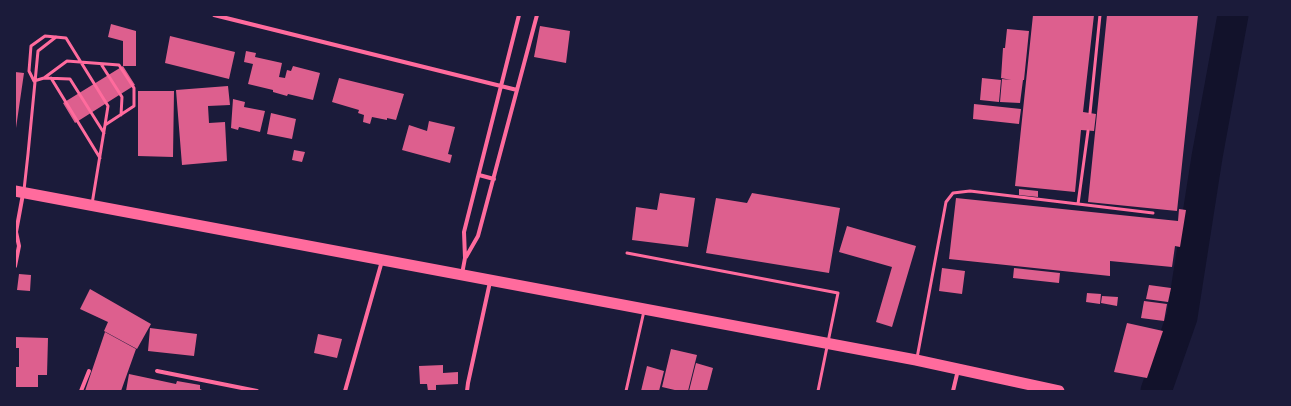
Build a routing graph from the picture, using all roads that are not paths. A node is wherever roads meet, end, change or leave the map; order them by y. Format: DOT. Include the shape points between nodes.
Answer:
graph roads {
  1 [pos="214,15"];
  2 [pos="519,15"];
  3 [pos="537,15"];
  4 [pos="1100,15"];
  5 [pos="56,37"];
  6 [pos="81,63"];
  7 [pos="101,64"];
  8 [pos="44,78"];
  9 [pos="51,78"];
  10 [pos="34,81"];
  11 [pos="501,86"];
  12 [pos="517,90"];
  13 [pos="1090,113"];
  14 [pos="121,114"];
  15 [pos="105,125"];
  16 [pos="1088,131"];
  17 [pos="104,133"];
  18 [pos="100,158"];
  19 [pos="479,175"];
  20 [pos="494,179"];
  21 [pos="19,192"];
  22 [pos="1078,204"];
  23 [pos="91,206"];
  24 [pos="1153,213"];
  25 [pos="15,232"];
  26 [pos="627,253"];
  27 [pos="465,258"];
  28 [pos="382,260"];
  29 [pos="15,266"];
  30 [pos="462,274"];
  31 [pos="490,279"];
  32 [pos="644,310"];
  33 [pos="828,344"];
  34 [pos="916,360"];
  35 [pos="958,369"];
  36 [pos="88,371"];
  37 [pos="157,371"];
  38 [pos="81,391"];
  39 [pos="256,391"];
  40 [pos="344,391"];
  41 [pos="467,391"];
  42 [pos="626,391"];
  43 [pos="818,391"];
  44 [pos="953,391"];
  45 [pos="1058,391"];
  1 -- 11 [label="street"];
  2 -- 11 [label="street"];
  3 -- 12 [label="street"];
  4 -- 13 [label="lane"];
  5 -- 6 [label="lane" via="66,38"];
  5 -- 10 [label="lane" via="38,51"];
  5 -- 10 [label="lane" via="45,36 31,46 29,71"];
  6 -- 7 [label="lane"];
  6 -- 8 [label="lane" via="67,61"];
  6 -- 15 [label="lane" via="108,106"];
  7 -- 14 [label="lane" via="122,97"];
  7 -- 14 [label="lane" via="119,65 134,88 134,106"];
  8 -- 9 [label="lane"];
  8 -- 10 [label="lane"];
  9 -- 17 [label="lane" via="70,79"];
  9 -- 18 [label="lane"];
  10 -- 21 [label="lane" via="28,154"];
  11 -- 12 [label="street"];
  11 -- 19 [label="street"];
  12 -- 20 [label="street"];
  14 -- 15 [label="lane"];
  15 -- 17 [label="lane"];
  16 -- 22 [label="lane"];
  17 -- 18 [label="lane"];
  18 -- 23 [label="lane"];
  19 -- 20 [label="street"];
  19 -- 27 [label="street" via="464,232"];
  20 -- 27 [label="street" via="478,236"];
  21 -- 23 [label="highway"];
  21 -- 25 [label="street"];
  22 -- 24 [label="lane"];
  22 -- 34 [label="lane" via="970,191 953,193 946,202"];
  23 -- 28 [label="highway"];
  25 -- 29 [label="street" via="19,246"];
  26 -- 33 [label="lane" via="838,293"];
  27 -- 30 [label="street"];
  28 -- 30 [label="highway"];
  28 -- 40 [label="street"];
  30 -- 31 [label="highway"];
  31 -- 32 [label="highway"];
  31 -- 41 [label="street"];
  32 -- 33 [label="highway"];
  32 -- 42 [label="lane"];
  33 -- 34 [label="highway"];
  33 -- 43 [label="lane"];
  34 -- 35 [label="highway"];
  35 -- 44 [label="street"];
  35 -- 45 [label="highway"];
  36 -- 38 [label="street"];
  37 -- 39 [label="street"];
}
